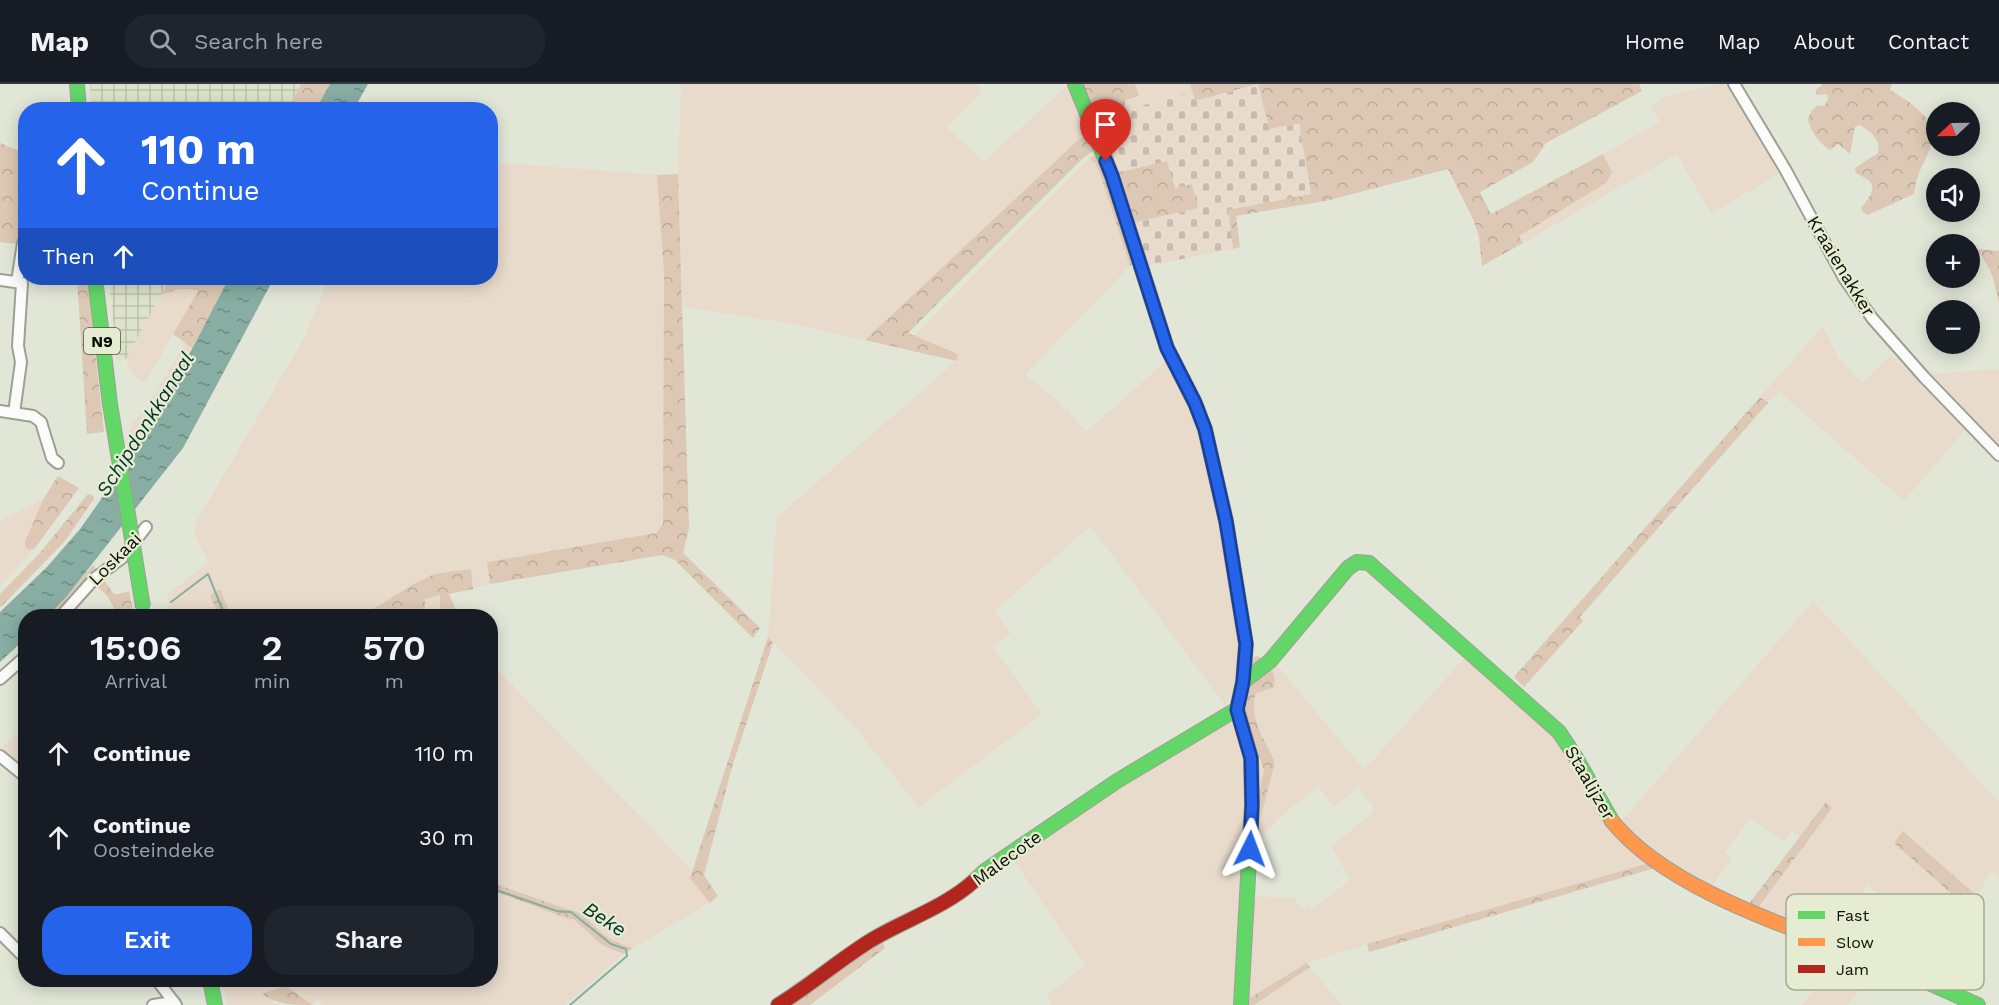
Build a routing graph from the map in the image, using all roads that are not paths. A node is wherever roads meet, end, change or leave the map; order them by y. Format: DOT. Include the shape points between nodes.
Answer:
graph roads {
  1 [pos="77,84"];
  2 [pos="1076,84"];
  3 [pos="1734,84"];
  4 [pos="79,102"];
  5 [pos="0,280"];
  6 [pos="18,283"];
  7 [pos="20,285"];
  8 [pos="96,285"];
  9 [pos="0,411"];
  10 [pos="14,412"];
  11 [pos="1999,455"];
  12 [pos="58,463"];
  13 [pos="146,527"];
  14 [pos="67,609"];
  15 [pos="144,609"];
  16 [pos="18,663"];
  17 [pos="0,679"];
  18 [pos="1243,682"];
  19 [pos="1238,713"];
  20 [pos="0,756"];
  21 [pos="18,771"];
  22 [pos="1786,925"];
  23 [pos="0,933"];
  24 [pos="18,951"];
  25 [pos="163,987"];
  26 [pos="211,987"];
  27 [pos="1944,990"];
  28 [pos="175,1003"];
  29 [pos="153,1005"];
  30 [pos="215,1005"];
  31 [pos="778,1005"];
  32 [pos="1241,1005"];
  33 [pos="1978,1005"];
  1 -- 4 [label="street"];
  2 -- 18 [label="street" via="1112,176 1167,348 1205,429 1245,634"];
  3 -- 11 [label="street, Kraaienakker" via="1844,278 1872,318"];
  5 -- 6 [label="street"];
  7 -- 10 [label="street" via="21,362"];
  8 -- 15 [label="street, N9, bridge" via="110,404"];
  9 -- 10 [label="street"];
  10 -- 12 [label="street" via="41,422 52,458"];
  13 -- 14 [label="street, Loskaai" via="122,558 95,578"];
  16 -- 17 [label="street"];
  18 -- 19 [label="street"];
  18 -- 22 [label="street, Staalijzer" via="1270,661 1348,568 1358,562 1369,563 1558,732 1616,826 1636,846 1690,884"];
  19 -- 31 [label="street, Malecote" via="1117,782 986,870 965,889 873,939"];
  19 -- 32 [label="street" via="1251,758 1252,804"];
  20 -- 21 [label="street"];
  23 -- 24 [label="street"];
  25 -- 28 [label="street"];
  26 -- 30 [label="street"];
  27 -- 33 [label="street, Staalijzer"];
  28 -- 29 [label="street"];
}
